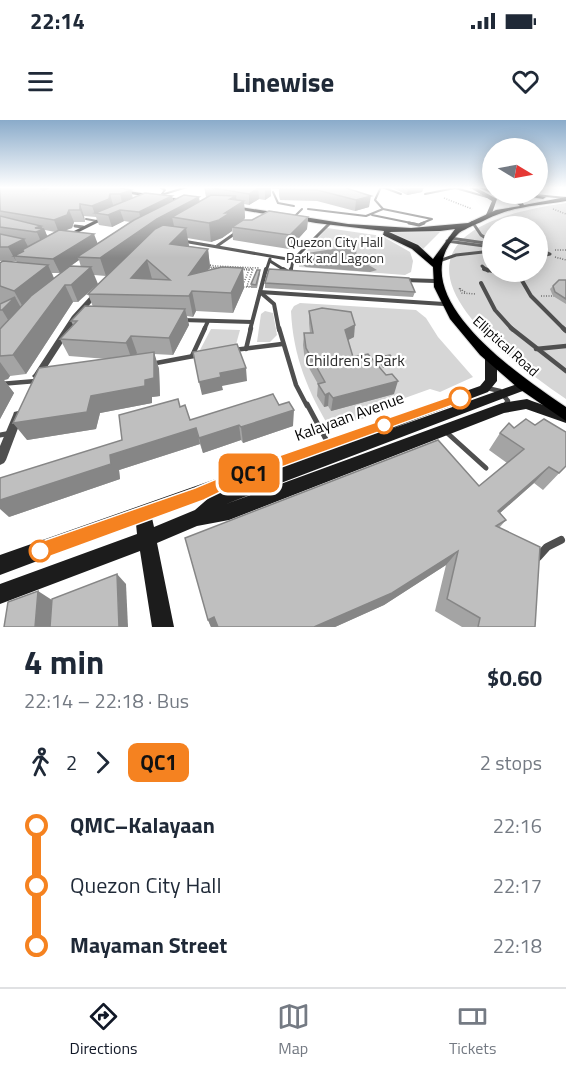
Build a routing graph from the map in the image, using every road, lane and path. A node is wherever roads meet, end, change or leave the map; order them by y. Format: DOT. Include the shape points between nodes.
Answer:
graph roads {
  1 [pos="121,211"];
  2 [pos="237,211"];
  3 [pos="251,211"];
  4 [pos="300,211"];
  5 [pos="332,211"];
  6 [pos="380,211"];
  7 [pos="391,211"];
  8 [pos="491,211"];
  9 [pos="500,211"];
  10 [pos="372,215"];
  11 [pos="489,215"];
  12 [pos="295,216"];
  13 [pos="86,219"];
  14 [pos="97,220"];
  15 [pos="329,224"];
  16 [pos="470,224"];
  17 [pos="240,230"];
  18 [pos="482,237"];
  19 [pos="58,238"];
  20 [pos="178,240"];
  21 [pos="448,240"];
  22 [pos="482,245"];
  23 [pos="217,247"];
  24 [pos="482,248"];
  25 [pos="550,255"];
  26 [pos="270,259"];
  27 [pos="293,260"];
  28 [pos="566,260"];
  29 [pos="434,263"];
  30 [pos="209,267"];
  31 [pos="290,273"];
  32 [pos="301,273"];
  33 [pos="252,274"];
  34 [pos="256,275"];
  35 [pos="264,275"];
  36 [pos="395,279"];
  37 [pos="435,281"];
  38 [pos="522,282"];
  39 [pos="481,283"];
  40 [pos="252,287"];
  41 [pos="100,289"];
  42 [pos="260,292"];
  43 [pos="284,292"];
  44 [pos="465,292"];
  45 [pos="476,294"];
  46 [pos="531,295"];
  47 [pos="560,297"];
  48 [pos="274,304"];
  49 [pos="444,304"];
  50 [pos="75,318"];
  51 [pos="86,318"];
  52 [pos="177,319"];
  53 [pos="208,321"];
  54 [pos="252,322"];
  55 [pos="566,331"];
  56 [pos="282,344"];
  57 [pos="566,346"];
  58 [pos="246,349"];
  59 [pos="536,349"];
  60 [pos="224,352"];
  61 [pos="202,355"];
  62 [pos="192,356"];
  63 [pos="491,358"];
  64 [pos="148,364"];
  65 [pos="566,371"];
  66 [pos="34,381"];
  67 [pos="46,381"];
  68 [pos="0,384"];
  69 [pos="524,386"];
  70 [pos="29,391"];
  71 [pos="496,397"];
  72 [pos="24,402"];
  73 [pos="566,416"];
  74 [pos="443,429"];
  75 [pos="11,433"];
  76 [pos="0,435"];
  77 [pos="331,450"];
  78 [pos="0,460"];
  79 [pos="486,468"];
  80 [pos="198,495"];
  81 [pos="223,496"];
  82 [pos="143,514"];
  83 [pos="200,517"];
  84 [pos="146,539"];
  85 [pos="561,540"];
  86 [pos="0,565"];
  87 [pos="536,565"];
  88 [pos="0,594"];
  89 [pos="163,627"];
  1 -- 14 [label="main road"];
  2 -- 12 [label="main road" via="260,216"];
  3 -- 12 [label="main road"];
  4 -- 12 [label="lane"];
  5 -- 10 [label="lane"];
  6 -- 10 [label="lane"];
  7 -- 10 [label="lane" via="432,219 419,225"];
  8 -- 11 [label="main road"];
  9 -- 11 [label="main road"];
  11 -- 16 [label="main road"];
  12 -- 15 [label="main road"];
  12 -- 16 [label="main road" via="398,230"];
  13 -- 14 [label="lane"];
  14 -- 19 [label="main road"];
  15 -- 27 [label="lane"];
  15 -- 29 [label="main road" via="392,235"];
  16 -- 18 [label="lane"];
  16 -- 21 [label="main road"];
  17 -- 23 [label="lane"];
  20 -- 23 [label="lane"];
  21 -- 22 [label="lane"];
  21 -- 29 [label="main road"];
  23 -- 26 [label="lane"];
  24 -- 29 [label="lane"];
  25 -- 28 [label="path"];
  26 -- 27 [label="lane"];
  26 -- 31 [label="lane"];
  26 -- 35 [label="lane"];
  27 -- 31 [label="lane"];
  29 -- 37 [label="main road, Elliptical Road"];
  30 -- 33 [label="path" via="254,269"];
  30 -- 34 [label="path" via="258,268"];
  30 -- 40 [label="path" via="249,270 243,287"];
  31 -- 32 [label="lane"];
  33 -- 34 [label="path"];
  33 -- 40 [label="path" via="247,286"];
  34 -- 35 [label="path"];
  34 -- 40 [label="path"];
  35 -- 42 [label="lane"];
  36 -- 37 [label="lane"];
  37 -- 49 [label="main road, Elliptical Road"];
  38 -- 46 [label="lane"];
  39 -- 59 [label="lane" via="503,318"];
  41 -- 50 [label="street"];
  42 -- 43 [label="lane"];
  42 -- 48 [label="lane"];
  42 -- 54 [label="lane"];
  43 -- 48 [label="lane"];
  43 -- 49 [label="lane"];
  44 -- 45 [label="path" via="459,288 462,293"];
  46 -- 47 [label="path"];
  46 -- 55 [label="lane"];
  48 -- 56 [label="lane"];
  49 -- 63 [label="main road, Elliptical Road" via="467,336"];
  50 -- 51 [label="lane"];
  50 -- 66 [label="street"];
  52 -- 53 [label="lane"];
  53 -- 54 [label="lane"];
  53 -- 62 [label="lane"];
  54 -- 58 [label="lane"];
  56 -- 58 [label="lane"];
  56 -- 77 [label="lane" via="296,385"];
  57 -- 59 [label="lane"];
  58 -- 60 [label="lane"];
  59 -- 65 [label="lane"];
  61 -- 62 [label="lane"];
  62 -- 64 [label="lane"];
  63 -- 69 [label="main road, Elliptical Road"];
  63 -- 71 [label="main road" via="490,381"];
  66 -- 67 [label="lane"];
  66 -- 68 [label="lane"];
  66 -- 70 [label="street"];
  69 -- 71 [label="main road, Kalayaan Avenue"];
  69 -- 73 [label="main road, Elliptical Road"];
  71 -- 73 [label="main road, Kalayaan Avenue"];
  71 -- 74 [label="main road, Kalayaan Avenue"];
  71 -- 77 [label="main road, Kalayaan Avenue"];
  72 -- 75 [label="street"];
  74 -- 79 [label="lane"];
  74 -- 83 [label="main road, Kalayaan Avenue" via="229,512"];
  75 -- 76 [label="lane"];
  75 -- 78 [label="street"];
  77 -- 80 [label="main road, Kalayaan Avenue" via="228,480"];
  77 -- 81 [label="main road, Kalayaan Avenue"];
  80 -- 81 [label="main road, Kalayaan Avenue"];
  80 -- 82 [label="main road, Kalayaan Avenue"];
  81 -- 83 [label="main road, Kalayaan Avenue"];
  82 -- 84 [label="main road"];
  82 -- 86 [label="main road, Kalayaan Avenue"];
  83 -- 84 [label="main road, Kalayaan Avenue"];
  84 -- 88 [label="main road, Kalayaan Avenue"];
  84 -- 89 [label="main road"];
  85 -- 87 [label="lane" via="538,554"];
}
